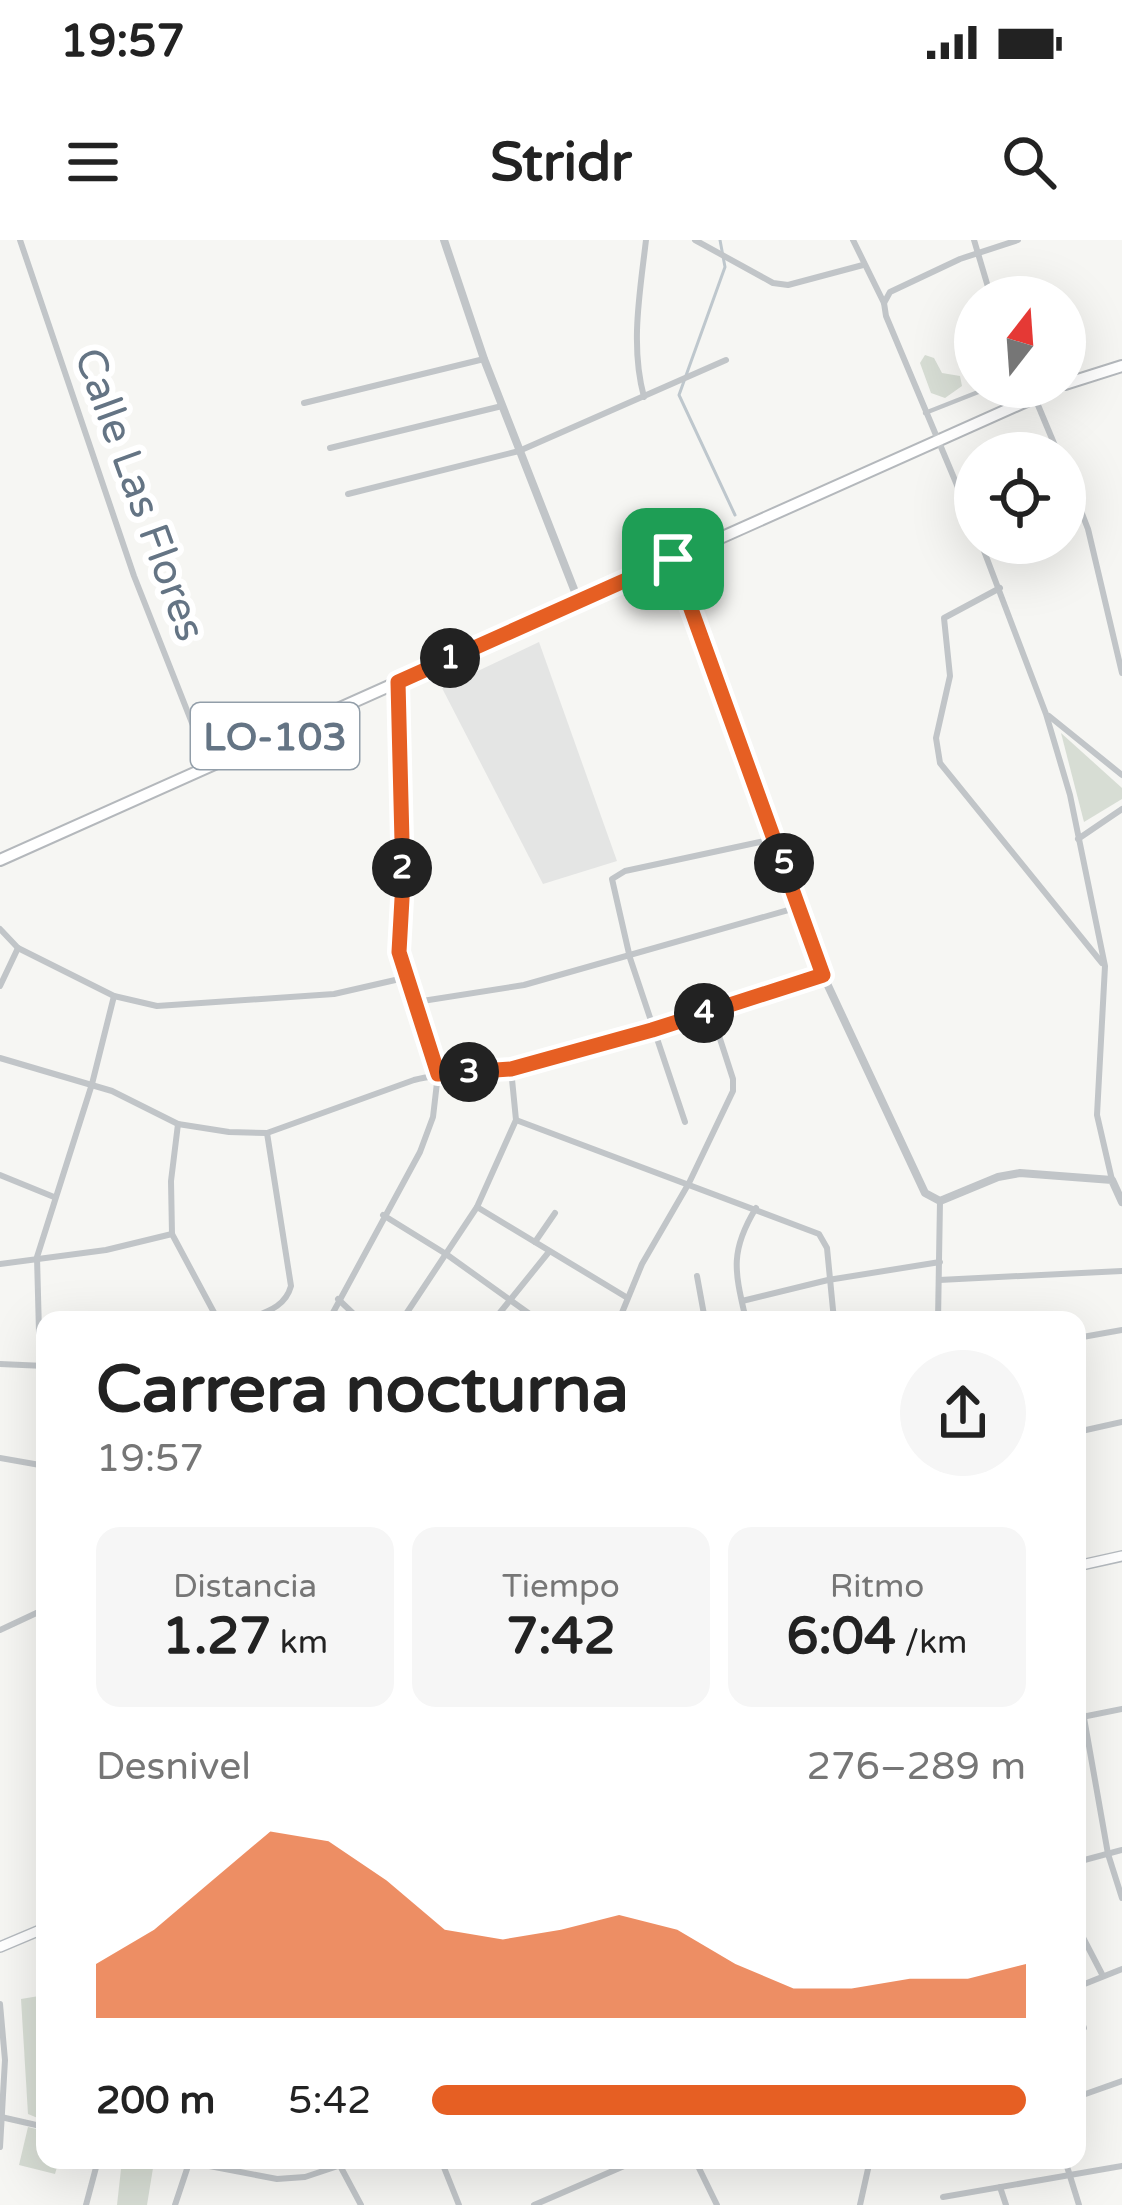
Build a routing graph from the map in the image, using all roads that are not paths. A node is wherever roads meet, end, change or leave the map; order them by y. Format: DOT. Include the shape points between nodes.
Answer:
graph roads {
  1 [pos="20,240"];
  2 [pos="444,240"];
  3 [pos="646,240"];
  4 [pos="695,240"];
  5 [pos="853,240"];
  6 [pos="974,240"];
  7 [pos="1018,240"];
  8 [pos="975,256"];
  9 [pos="863,265"];
  10 [pos="983,276"];
  11 [pos="884,303"];
  12 [pos="484,359"];
  13 [pos="726,360"];
  14 [pos="1122,366"];
  15 [pos="1086,374"];
  16 [pos="644,397"];
  17 [pos="954,402"];
  18 [pos="304,403"];
  19 [pos="502,406"];
  20 [pos="1011,408"];
  21 [pos="925,413"];
  22 [pos="939,442"];
  23 [pos="330,448"];
  24 [pos="519,451"];
  25 [pos="954,478"];
  26 [pos="348,494"];
  27 [pos="1086,524"];
  28 [pos="673,559"];
  29 [pos="990,564"];
  30 [pos="1000,588"];
  31 [pos="579,602"];
  32 [pos="1120,650"];
  33 [pos="1122,673"];
  34 [pos="398,682"];
  35 [pos="1046,714"];
  36 [pos="1122,757"];
  37 [pos="209,766"];
  38 [pos="1119,773"];
  39 [pos="1122,809"];
  40 [pos="776,838"];
  41 [pos="1078,839"];
  42 [pos="0,860"];
  43 [pos="799,908"];
  44 [pos="0,929"];
  45 [pos="18,948"];
  46 [pos="629,958"];
  47 [pos="1105,966"];
  48 [pos="823,975"];
  49 [pos="404,978"];
  50 [pos="0,986"];
  51 [pos="114,996"];
  52 [pos="416,1002"];
  53 [pos="711,1011"];
  54 [pos="652,1030"];
  55 [pos="0,1058"];
  56 [pos="511,1069"];
  57 [pos="438,1074"];
  58 [pos="92,1084"];
  59 [pos="516,1120"];
  60 [pos="685,1122"];
  61 [pos="178,1124"];
  62 [pos="267,1133"];
  63 [pos="0,1175"];
  64 [pos="1112,1180"];
  65 [pos="689,1183"];
  66 [pos="54,1197"];
  67 [pos="940,1201"];
  68 [pos="1122,1202"];
  69 [pos="477,1207"];
  70 [pos="756,1208"];
  71 [pos="555,1213"];
  72 [pos="383,1215"];
  73 [pos="172,1234"];
  74 [pos="535,1242"];
  75 [pos="548,1252"];
  76 [pos="446,1254"];
  77 [pos="37,1257"];
  78 [pos="940,1262"];
  79 [pos="0,1264"];
  80 [pos="1122,1271"];
  81 [pos="698,1276"];
  82 [pos="828,1280"];
  83 [pos="939,1280"];
  84 [pos="626,1297"];
  85 [pos="338,1299"];
  86 [pos="512,1299"];
  87 [pos="742,1301"];
  88 [pos="39,1311"];
  89 [pos="213,1311"];
  90 [pos="268,1311"];
  91 [pos="333,1311"];
  92 [pos="351,1311"];
  93 [pos="408,1311"];
  94 [pos="502,1311"];
  95 [pos="527,1311"];
  96 [pos="622,1311"];
  97 [pos="704,1311"];
  98 [pos="744,1311"];
  99 [pos="833,1311"];
  100 [pos="938,1311"];
  101 [pos="1122,1330"];
  102 [pos="1086,1336"];
  103 [pos="0,1364"];
  104 [pos="36,1366"];
  105 [pos="1122,1423"];
  106 [pos="1086,1430"];
  107 [pos="0,1458"];
  108 [pos="36,1465"];
  109 [pos="1122,1556"];
  110 [pos="1086,1564"];
  111 [pos="36,1613"];
  112 [pos="0,1630"];
  113 [pos="1122,1709"];
  114 [pos="1086,1716"];
  115 [pos="1086,1750"];
  116 [pos="1122,1850"];
  117 [pos="1108,1854"];
  118 [pos="1086,1860"];
  119 [pos="1122,1898"];
  120 [pos="36,1932"];
  121 [pos="1086,1943"];
  122 [pos="0,1947"];
  123 [pos="1122,1969"];
  124 [pos="1103,1976"];
  125 [pos="1086,1983"];
  126 [pos="0,2004"];
  127 [pos="1122,2081"];
  128 [pos="1086,2094"];
  129 [pos="1,2117"];
  130 [pos="36,2125"];
  131 [pos="0,2147"];
  132 [pos="1122,2166"];
  133 [pos="96,2169"];
  134 [pos="187,2169"];
  135 [pos="226,2169"];
  136 [pos="324,2169"];
  137 [pos="341,2169"];
  138 [pos="445,2169"];
  139 [pos="617,2169"];
  140 [pos="699,2169"];
  141 [pos="868,2169"];
  142 [pos="1068,2169"];
  143 [pos="1069,2174"];
  144 [pos="1000,2188"];
  145 [pos="943,2198"];
  146 [pos="86,2205"];
  147 [pos="176,2205"];
  148 [pos="361,2205"];
  149 [pos="459,2205"];
  150 [pos="534,2205"];
  151 [pos="717,2205"];
  152 [pos="860,2205"];
  153 [pos="1006,2205"];
  154 [pos="1079,2205"];
  1 -- 37 [label="street, Calle Las Flores" via="134,576"];
  2 -- 12 [label="street"];
  3 -- 16 [label="street" via="637,330"];
  4 -- 9 [label="street" via="773,283"];
  5 -- 9 [label="street"];
  6 -- 8 [label="street"];
  7 -- 8 [label="street"];
  8 -- 10 [label="street"];
  8 -- 11 [label="street" via="890,292"];
  9 -- 11 [label="street"];
  11 -- 21 [label="street"];
  12 -- 18 [label="street"];
  12 -- 19 [label="street"];
  13 -- 16 [label="street"];
  14 -- 15 [label="main road, LO-103"];
  16 -- 24 [label="street"];
  17 -- 21 [label="street"];
  19 -- 23 [label="street"];
  19 -- 24 [label="street"];
  20 -- 22 [label="main road, LO-103"];
  21 -- 22 [label="street"];
  22 -- 25 [label="street"];
  22 -- 28 [label="main road, LO-103"];
  24 -- 26 [label="street"];
  24 -- 31 [label="street"];
  27 -- 32 [label="street"];
  28 -- 31 [label="main road, LO-103"];
  28 -- 40 [label="street"];
  29 -- 30 [label="street"];
  30 -- 35 [label="street"];
  30 -- 47 [label="street" via="944,618 950,676 937,753"];
  31 -- 34 [label="main road, LO-103"];
  32 -- 33 [label="street"];
  34 -- 37 [label="main road, LO-103"];
  34 -- 49 [label="street"];
  35 -- 38 [label="street"];
  35 -- 41 [label="street"];
  36 -- 38 [label="street"];
  37 -- 42 [label="main road, LO-103"];
  39 -- 41 [label="street"];
  40 -- 43 [label="street"];
  40 -- 46 [label="street" via="614,876"];
  41 -- 47 [label="street"];
  43 -- 46 [label="street"];
  43 -- 48 [label="street"];
  44 -- 45 [label="street"];
  45 -- 50 [label="street"];
  45 -- 51 [label="street"];
  46 -- 52 [label="street" via="524,986"];
  46 -- 54 [label="street"];
  47 -- 64 [label="street" via="1097,1115"];
  48 -- 53 [label="street"];
  48 -- 67 [label="street" via="910,1166 928,1197"];
  49 -- 51 [label="street" via="334,994 183,1007"];
  49 -- 52 [label="street"];
  51 -- 58 [label="street"];
  52 -- 57 [label="street"];
  53 -- 54 [label="street"];
  53 -- 65 [label="street" via="734,1085"];
  54 -- 56 [label="street"];
  54 -- 60 [label="street"];
  55 -- 58 [label="street"];
  56 -- 57 [label="street"];
  56 -- 59 [label="street"];
  57 -- 62 [label="street"];
  57 -- 72 [label="street" via="420,1152"];
  58 -- 61 [label="street"];
  58 -- 66 [label="street"];
  59 -- 65 [label="street"];
  59 -- 69 [label="street"];
  61 -- 62 [label="street"];
  61 -- 73 [label="street"];
  62 -- 90 [label="street" via="290,1292"];
  63 -- 66 [label="street"];
  64 -- 67 [label="street" via="1020,1173"];
  64 -- 68 [label="street"];
  65 -- 70 [label="street"];
  65 -- 84 [label="street"];
  66 -- 77 [label="street"];
  67 -- 78 [label="street"];
  69 -- 74 [label="street"];
  69 -- 76 [label="street"];
  70 -- 82 [label="street" via="819,1234"];
  70 -- 87 [label="street" via="736,1248"];
  71 -- 74 [label="street"];
  72 -- 76 [label="street"];
  72 -- 85 [label="street"];
  73 -- 77 [label="street"];
  73 -- 89 [label="street"];
  74 -- 75 [label="street"];
  75 -- 84 [label="street"];
  75 -- 86 [label="street"];
  76 -- 86 [label="street"];
  76 -- 93 [label="street"];
  77 -- 79 [label="street"];
  77 -- 88 [label="street"];
  78 -- 82 [label="street"];
  78 -- 83 [label="street"];
  80 -- 83 [label="street"];
  81 -- 97 [label="street"];
  82 -- 87 [label="street"];
  82 -- 99 [label="street"];
  83 -- 100 [label="street"];
  84 -- 96 [label="street"];
  85 -- 91 [label="street"];
  85 -- 92 [label="street"];
  86 -- 94 [label="street"];
  86 -- 95 [label="street"];
  87 -- 98 [label="street"];
  101 -- 102 [label="street"];
  103 -- 104 [label="street"];
  105 -- 106 [label="street"];
  107 -- 108 [label="street"];
  109 -- 110 [label="main road"];
  111 -- 112 [label="street"];
  113 -- 114 [label="street"];
  115 -- 117 [label="street"];
  116 -- 117 [label="street"];
  117 -- 118 [label="street"];
  117 -- 119 [label="street"];
  120 -- 122 [label="main road"];
  121 -- 124 [label="street"];
  123 -- 124 [label="street"];
  124 -- 125 [label="street"];
  126 -- 129 [label="street"];
  127 -- 128 [label="street"];
  129 -- 130 [label="street"];
  129 -- 131 [label="street"];
  132 -- 143 [label="street"];
  133 -- 146 [label="street"];
  134 -- 147 [label="street"];
  135 -- 136 [label="street" via="278,2179"];
  137 -- 148 [label="street"];
  138 -- 149 [label="street"];
  139 -- 150 [label="street"];
  140 -- 151 [label="street"];
  141 -- 152 [label="street"];
  142 -- 143 [label="street"];
  143 -- 144 [label="street"];
  143 -- 154 [label="street"];
  144 -- 145 [label="street"];
  144 -- 153 [label="street"];
}
